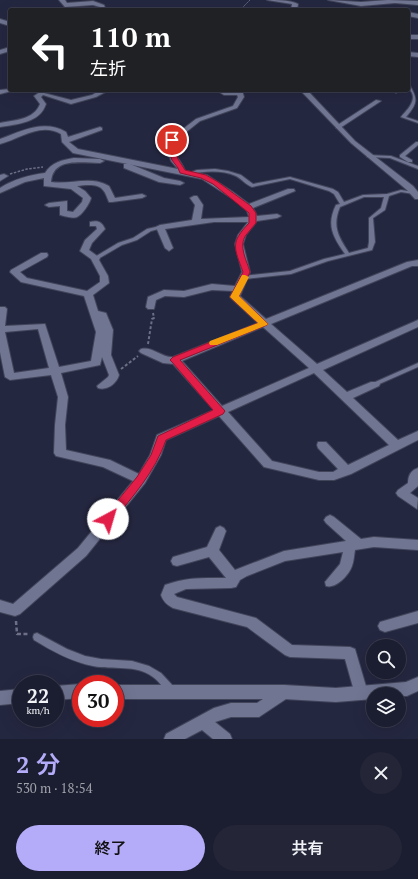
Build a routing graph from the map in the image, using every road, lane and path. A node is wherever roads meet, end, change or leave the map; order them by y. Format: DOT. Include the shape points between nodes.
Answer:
graph roads {
  1 [pos="62,0"];
  2 [pos="250,0"];
  3 [pos="270,0"];
  4 [pos="280,0"];
  5 [pos="331,0"];
  6 [pos="418,3"];
  7 [pos="102,8"];
  8 [pos="242,8"];
  9 [pos="294,8"];
  10 [pos="410,88"];
  11 [pos="102,92"];
  12 [pos="222,92"];
  13 [pos="240,92"];
  14 [pos="305,92"];
  15 [pos="378,101"];
  16 [pos="418,122"];
  17 [pos="0,125"];
  18 [pos="338,127"];
  19 [pos="100,129"];
  20 [pos="0,142"];
  21 [pos="64,142"];
  22 [pos="418,143"];
  23 [pos="368,156"];
  24 [pos="119,160"];
  25 [pos="412,166"];
  26 [pos="418,168"];
  27 [pos="187,172"];
  28 [pos="46,175"];
  29 [pos="180,183"];
  30 [pos="70,185"];
  31 [pos="0,191"];
  32 [pos="291,191"];
  33 [pos="387,195"];
  34 [pos="416,195"];
  35 [pos="142,196"];
  36 [pos="194,198"];
  37 [pos="342,203"];
  38 [pos="49,205"];
  39 [pos="248,207"];
  40 [pos="277,216"];
  41 [pos="254,218"];
  42 [pos="196,223"];
  43 [pos="93,224"];
  44 [pos="160,227"];
  45 [pos="170,248"];
  46 [pos="347,253"];
  47 [pos="44,255"];
  48 [pos="96,258"];
  49 [pos="418,263"];
  50 [pos="245,277"];
  51 [pos="238,289"];
  52 [pos="88,294"];
  53 [pos="151,307"];
  54 [pos="2,309"];
  55 [pos="94,312"];
  56 [pos="418,323"];
  57 [pos="264,324"];
  58 [pos="0,329"];
  59 [pos="144,351"];
  60 [pos="175,360"];
  61 [pos="418,365"];
  62 [pos="316,369"];
  63 [pos="55,370"];
  64 [pos="375,384"];
  65 [pos="102,386"];
  66 [pos="346,397"];
  67 [pos="220,411"];
  68 [pos="418,435"];
  69 [pos="322,445"];
  70 [pos="396,445"];
  71 [pos="347,471"];
  72 [pos="418,472"];
  73 [pos="138,483"];
  74 [pos="417,504"];
  75 [pos="330,520"];
  76 [pos="220,531"];
  77 [pos="354,545"];
  78 [pos="418,545"];
  79 [pos="212,551"];
  80 [pos="177,561"];
  81 [pos="234,579"];
  82 [pos="331,582"];
  83 [pos="0,606"];
  84 [pos="15,610"];
  85 [pos="418,617"];
  86 [pos="384,626"];
  87 [pos="37,637"];
  88 [pos="418,684"];
  89 [pos="124,692"];
  90 [pos="284,692"];
  91 [pos="174,693"];
  92 [pos="361,693"];
  93 [pos="12,697"];
  94 [pos="0,698"];
  95 [pos="203,722"];
  96 [pos="171,739"];
  97 [pos="225,739"];
  1 -- 7 [label="street" via="65,4 93,3"];
  2 -- 8 [label="path"];
  3 -- 4 [label="street"];
  4 -- 9 [label="street" via="294,3"];
  5 -- 6 [label="street" via="361,4 395,1"];
  10 -- 16 [label="lane" via="415,100 403,117"];
  11 -- 17 [label="street" via="70,102 42,93 37,96 43,104 39,113 30,118"];
  12 -- 13 [label="street"];
  13 -- 27 [label="street" via="239,102 235,107 198,120 172,140 171,152"];
  14 -- 18 [label="street"];
  15 -- 18 [label="street"];
  18 -- 23 [label="street"];
  19 -- 21 [label="street"];
  20 -- 21 [label="street" via="35,129 50,127 64,133"];
  21 -- 24 [label="street" via="76,151"];
  22 -- 25 [label="lane" via="402,156 411,162"];
  23 -- 25 [label="lane" via="391,157"];
  23 -- 34 [label="street"];
  24 -- 27 [label="street"];
  24 -- 28 [label="street" via="57,163"];
  24 -- 29 [label="street" via="120,163 162,180"];
  25 -- 26 [label="lane"];
  27 -- 37 [label="lane" via="205,170 232,174 252,186 290,178 331,190"];
  27 -- 39 [label="street" via="204,176"];
  28 -- 30 [label="street" via="47,184"];
  28 -- 31 [label="street" via="15,182"];
  30 -- 35 [label="street" via="101,185 106,188 112,200"];
  30 -- 38 [label="street" via="87,198 75,215 63,214 64,203"];
  32 -- 39 [label="street"];
  33 -- 34 [label="lane" via="401,191"];
  33 -- 37 [label="lane" via="363,196"];
  33 -- 46 [label="lane" via="383,210 371,218 370,249"];
  36 -- 42 [label="street" via="199,205"];
  37 -- 46 [label="lane" via="332,220 334,232"];
  39 -- 41 [label="street"];
  40 -- 41 [label="street"];
  41 -- 42 [label="street"];
  41 -- 50 [label="street" via="241,236 239,244 246,266"];
  42 -- 44 [label="street"];
  43 -- 48 [label="street" via="99,224 101,228 88,242 84,251"];
  44 -- 45 [label="street"];
  44 -- 48 [label="lane" via="120,244"];
  46 -- 50 [label="lane" via="291,272"];
  47 -- 52 [label="street" via="14,272 24,280"];
  48 -- 52 [label="street" via="105,283"];
  49 -- 57 [label="street" via="410,264"];
  50 -- 51 [label="street"];
  51 -- 53 [label="street" via="212,287 184,294 164,293 151,299"];
  51 -- 57 [label="street" via="235,297"];
  52 -- 55 [label="street"];
  54 -- 58 [label="street"];
  55 -- 63 [label="street" via="101,332 96,363"];
  55 -- 65 [label="street" via="103,315 108,330 106,355 114,375"];
  56 -- 62 [label="street"];
  57 -- 60 [label="street"];
  57 -- 62 [label="street"];
  58 -- 63 [label="street" via="42,326"];
  58 -- 63 [label="street" via="10,377"];
  59 -- 60 [label="street" via="166,361"];
  60 -- 67 [label="street"];
  61 -- 64 [label="lane"];
  62 -- 66 [label="street"];
  62 -- 67 [label="street"];
  63 -- 73 [label="street" via="63,397 60,453 106,463"];
  64 -- 66 [label="street"];
  66 -- 70 [label="street"];
  67 -- 71 [label="street" via="268,464 320,476 334,476"];
  67 -- 73 [label="street" via="162,438"];
  68 -- 70 [label="street"];
  69 -- 71 [label="street"];
  70 -- 71 [label="street"];
  72 -- 74 [label="street" via="413,485 402,493"];
  73 -- 84 [label="street" via="82,552"];
  75 -- 77 [label="street"];
  76 -- 79 [label="street"];
  77 -- 78 [label="street" via="374,542"];
  77 -- 81 [label="street" via="284,556 243,572"];
  77 -- 82 [label="street" via="346,566"];
  79 -- 80 [label="street"];
  79 -- 81 [label="street"];
  81 -- 92 [label="street" via="232,583 186,584 170,589 167,595 173,602 251,622 290,651 350,654"];
  83 -- 84 [label="street"];
  84 -- 87 [label="path" via="17,634"];
  85 -- 86 [label="street"];
  87 -- 91 [label="lane" via="63,653 78,658 146,668 155,673"];
  88 -- 92 [label="street" via="407,689"];
  89 -- 91 [label="street"];
  90 -- 91 [label="street"];
  90 -- 92 [label="street" via="336,695"];
  90 -- 95 [label="street" via="259,710 231,710 214,715"];
  93 -- 94 [label="street"];
  95 -- 96 [label="street"];
  95 -- 97 [label="street"];
}
